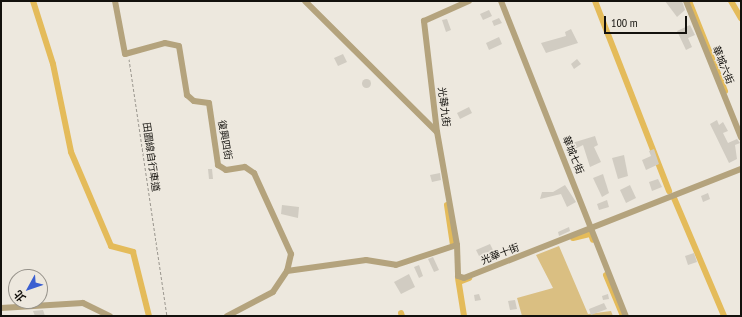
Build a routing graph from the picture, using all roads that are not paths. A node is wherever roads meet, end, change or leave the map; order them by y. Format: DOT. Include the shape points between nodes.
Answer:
graph roads {
  1 [pos="115,1"];
  2 [pos="305,1"];
  3 [pos="469,1"];
  4 [pos="501,1"];
  5 [pos="686,1"];
  6 [pos="437,132"];
  7 [pos="741,137"];
  8 [pos="741,169"];
  9 [pos="592,229"];
  10 [pos="457,245"];
  11 [pos="287,271"];
  12 [pos="1,308"];
  13 [pos="110,316"];
  14 [pos="227,316"];
  15 [pos="626,316"];
  1 -- 11 [label="street, 復興四街" via="124,54 165,43 179,46 187,95 194,101 209,103 218,165 226,170 245,167 254,173 291,254"];
  2 -- 6 [label="street"];
  3 -- 6 [label="street, 光華九街" via="424,21"];
  4 -- 9 [label="street, 華城七街"];
  5 -- 7 [label="street, 華城六街"];
  6 -- 10 [label="street, 光華九街"];
  8 -- 9 [label="street, 光華十街"];
  9 -- 10 [label="street, 光華十街" via="464,278 458,276"];
  9 -- 15 [label="street, 華城七街"];
  10 -- 11 [label="street" via="396,265 366,260"];
  11 -- 14 [label="street, 復興四街" via="273,292"];
  12 -- 13 [label="street" via="83,303"];
}
